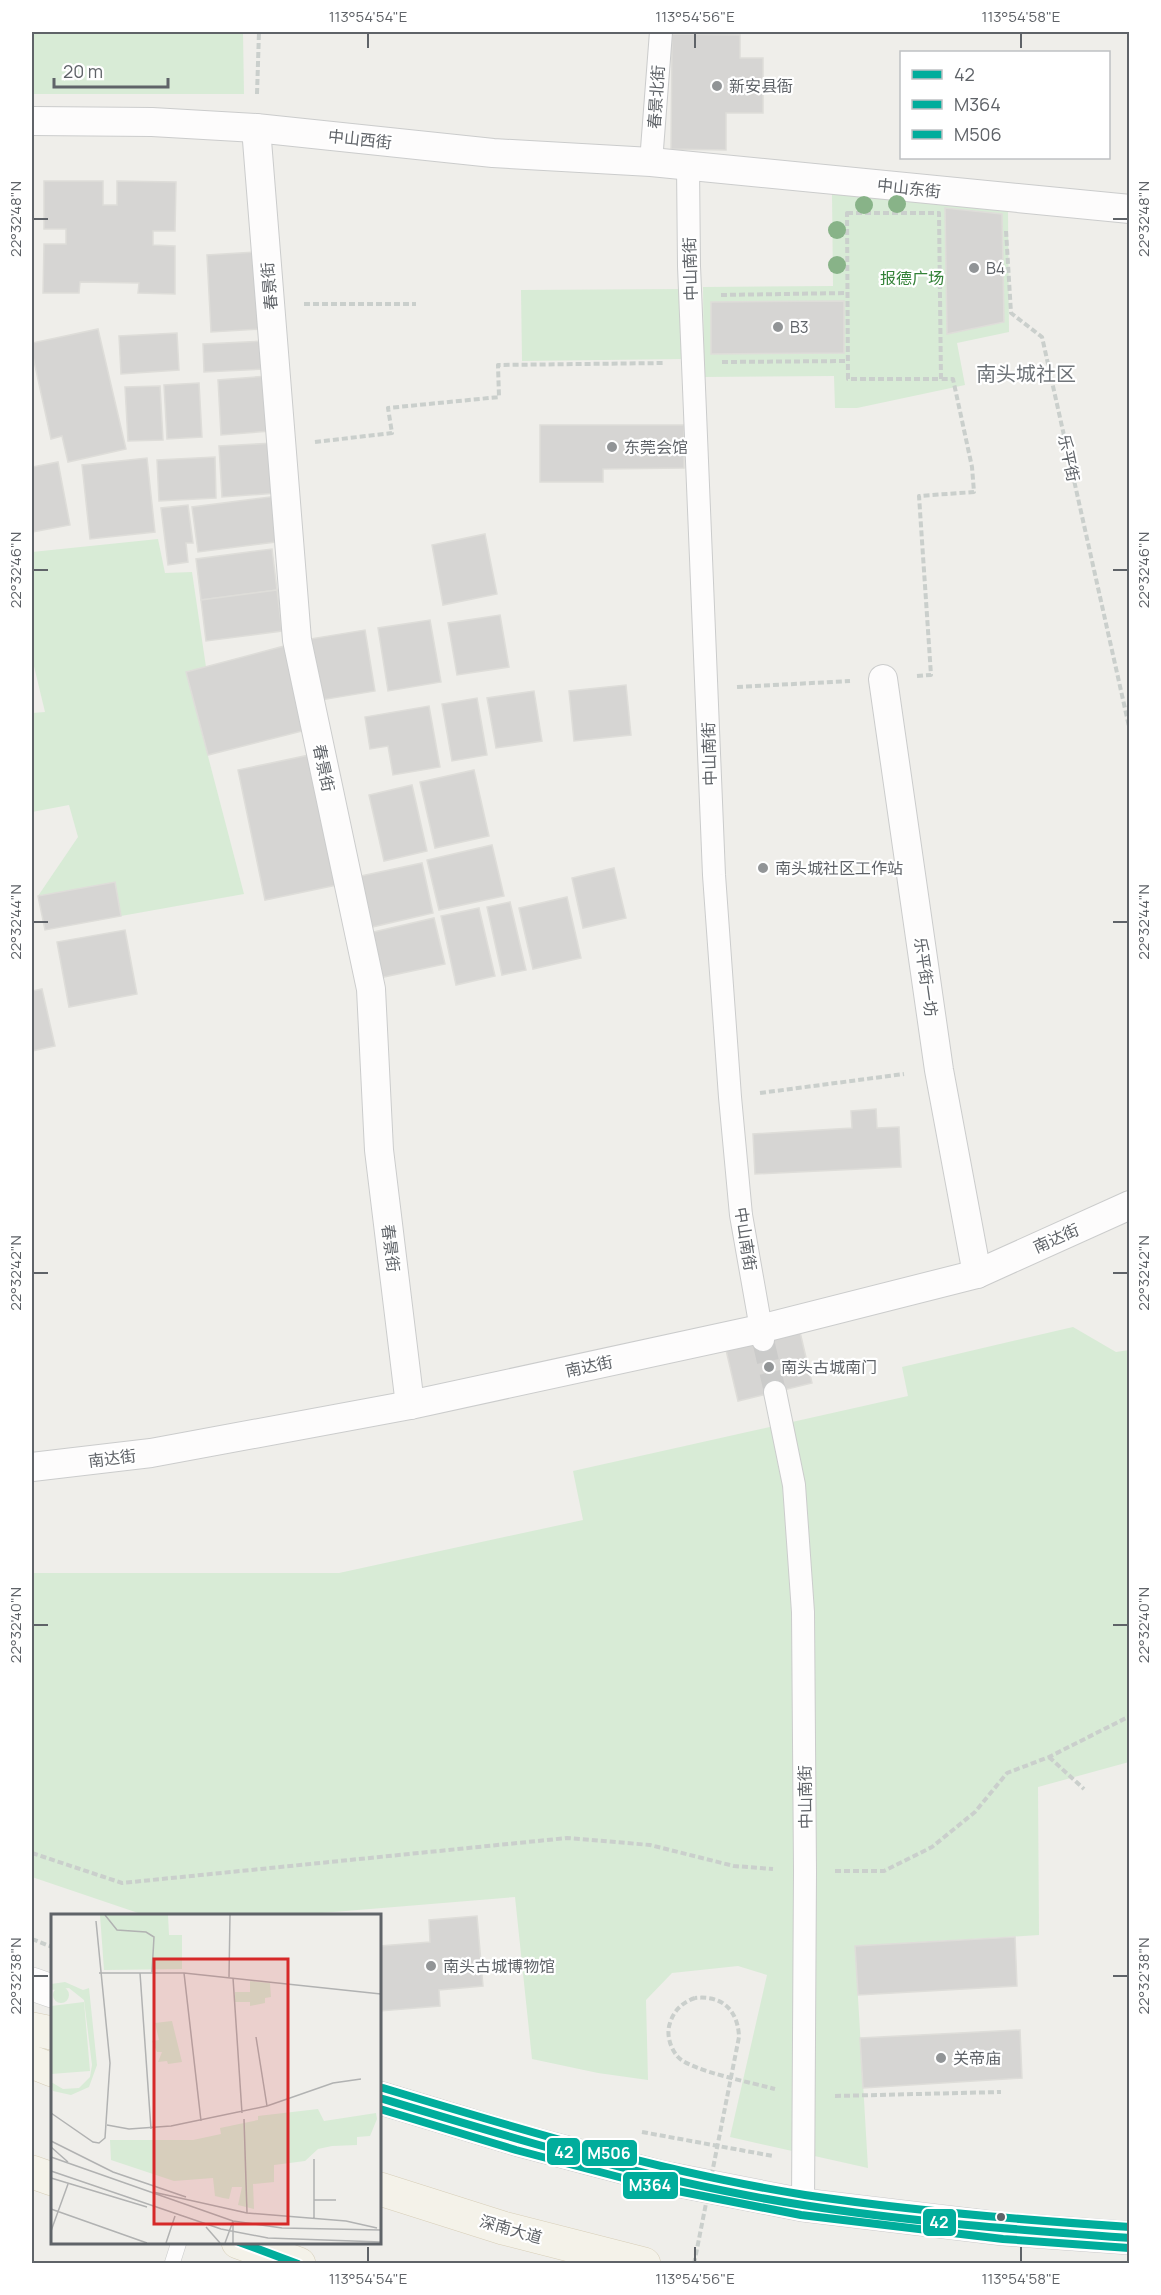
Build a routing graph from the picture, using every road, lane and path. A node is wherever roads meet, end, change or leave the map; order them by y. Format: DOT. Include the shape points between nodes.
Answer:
graph roads {
  1 [pos="259,32"];
  2 [pos="661,32"];
  3 [pos="32,121"];
  4 [pos="256,128"];
  5 [pos="651,162"];
  6 [pos="688,165"];
  7 [pos="1004,198"];
  8 [pos="1130,209"];
  9 [pos="847,293"];
  10 [pos="690,295"];
  11 [pos="270,304"];
  12 [pos="416,304"];
  13 [pos="848,361"];
  14 [pos="693,362"];
  15 [pos="941,379"];
  16 [pos="281,446"];
  17 [pos="883,679"];
  18 [pos="707,689"];
  19 [pos="1130,730"];
  20 [pos="939,1070"];
  21 [pos="730,1097"];
  22 [pos="1130,1205"];
  23 [pos="977,1274"];
  24 [pos="762,1335"];
  25 [pos="776,1392"];
  26 [pos="410,1405"];
  27 [pos="32,1467"];
  28 [pos="1130,1716"];
  29 [pos="1049,1757"];
  30 [pos="1084,1789"];
  31 [pos="32,1853"];
  32 [pos="806,1871"];
  33 [pos="32,1939"];
  34 [pos="51,1947"];
  35 [pos="32,1984"];
  36 [pos="51,1991"];
  37 [pos="32,2029"];
  38 [pos="51,2033"];
  39 [pos="32,2062"];
  40 [pos="51,2070"];
  41 [pos="1001,2092"];
  42 [pos="804,2097"];
  43 [pos="381,2098"];
  44 [pos="639,2131"];
  45 [pos="803,2162"];
  46 [pos="32,2172"];
  47 [pos="51,2179"];
  48 [pos="381,2189"];
  49 [pos="803,2205"];
  50 [pos="1130,2238"];
  51 [pos="178,2244"];
  52 [pos="244,2244"];
  53 [pos="171,2264"];
  54 [pos="299,2264"];
  55 [pos="644,2264"];
  56 [pos="694,2264"];
  1 -- 4 [label="path"];
  2 -- 5 [label="street, 春景北街"];
  3 -- 4 [label="street, 中山西街"];
  4 -- 5 [label="street, 中山西街" via="493,153"];
  4 -- 11 [label="street, 春景街"];
  5 -- 6 [label="street, 中山西街"];
  6 -- 7 [label="street, 中山东街"];
  6 -- 10 [label="street, 中山南街"];
  7 -- 8 [label="street, 中山东街"];
  7 -- 19 [label="path, 乐平街" via="1011,313 1042,337"];
  9 -- 10 [label="path"];
  9 -- 13 [label="path"];
  9 -- 15 [label="path" via="847,213 939,213"];
  10 -- 14 [label="street, 中山南街"];
  11 -- 12 [label="path"];
  11 -- 16 [label="street, 春景街"];
  13 -- 14 [label="path"];
  13 -- 15 [label="path" via="848,379"];
  14 -- 16 [label="path" via="498,365 499,397 387,408 392,433"];
  14 -- 18 [label="street, 中山南街"];
  15 -- 17 [label="path" via="953,379 974,492 920,496 931,675"];
  16 -- 26 [label="street, 春景街" via="297,640 371,989 379,1150"];
  17 -- 18 [label="path"];
  17 -- 20 [label="street, 乐平街一坊"];
  18 -- 21 [label="street, 中山南街" via="714,875"];
  20 -- 21 [label="path"];
  20 -- 23 [label="street, 乐平街一坊"];
  21 -- 24 [label="street, 中山南街" via="741,1215"];
  22 -- 23 [label="street, 南达街"];
  23 -- 24 [label="street, 南达街"];
  24 -- 26 [label="street, 南达街"];
  25 -- 32 [label="street, 中山南街" via="794,1485 803,1612"];
  26 -- 27 [label="street, 南达街" via="151,1453"];
  28 -- 29 [label="path"];
  29 -- 30 [label="path"];
  29 -- 32 [label="path" via="1007,1773 975,1812 932,1847 884,1871"];
  31 -- 32 [label="path" via="122,1883 567,1838 650,1845 734,1866"];
  32 -- 42 [label="street, 中山南街"];
  33 -- 34 [label="path"];
  35 -- 36 [label="main road"];
  37 -- 38 [label="main road"];
  39 -- 40 [label="main road"];
  41 -- 42 [label="path"];
  42 -- 45 [label="street, 中山南街"];
  42 -- 56 [label="path, bridge" via="752,2083 742,2080 732,2077 722,2074 712,2071 692,2066 678,2057 668,2029 678,2007 695,1998 716,1999 734,2013 739,2037 732,2071 730,2082 717,2150"];
  43 -- 49 [label="main road" via="660,2177"];
  44 -- 45 [label="path"];
  45 -- 49 [label="street, 中山南街"];
  46 -- 47 [label="main road"];
  48 -- 55 [label="main road, 深南大道" via="503,2228"];
  49 -- 50 [label="main road" via="1004,2229"];
  51 -- 53 [label="lane"];
  52 -- 54 [label="main road"];
}
